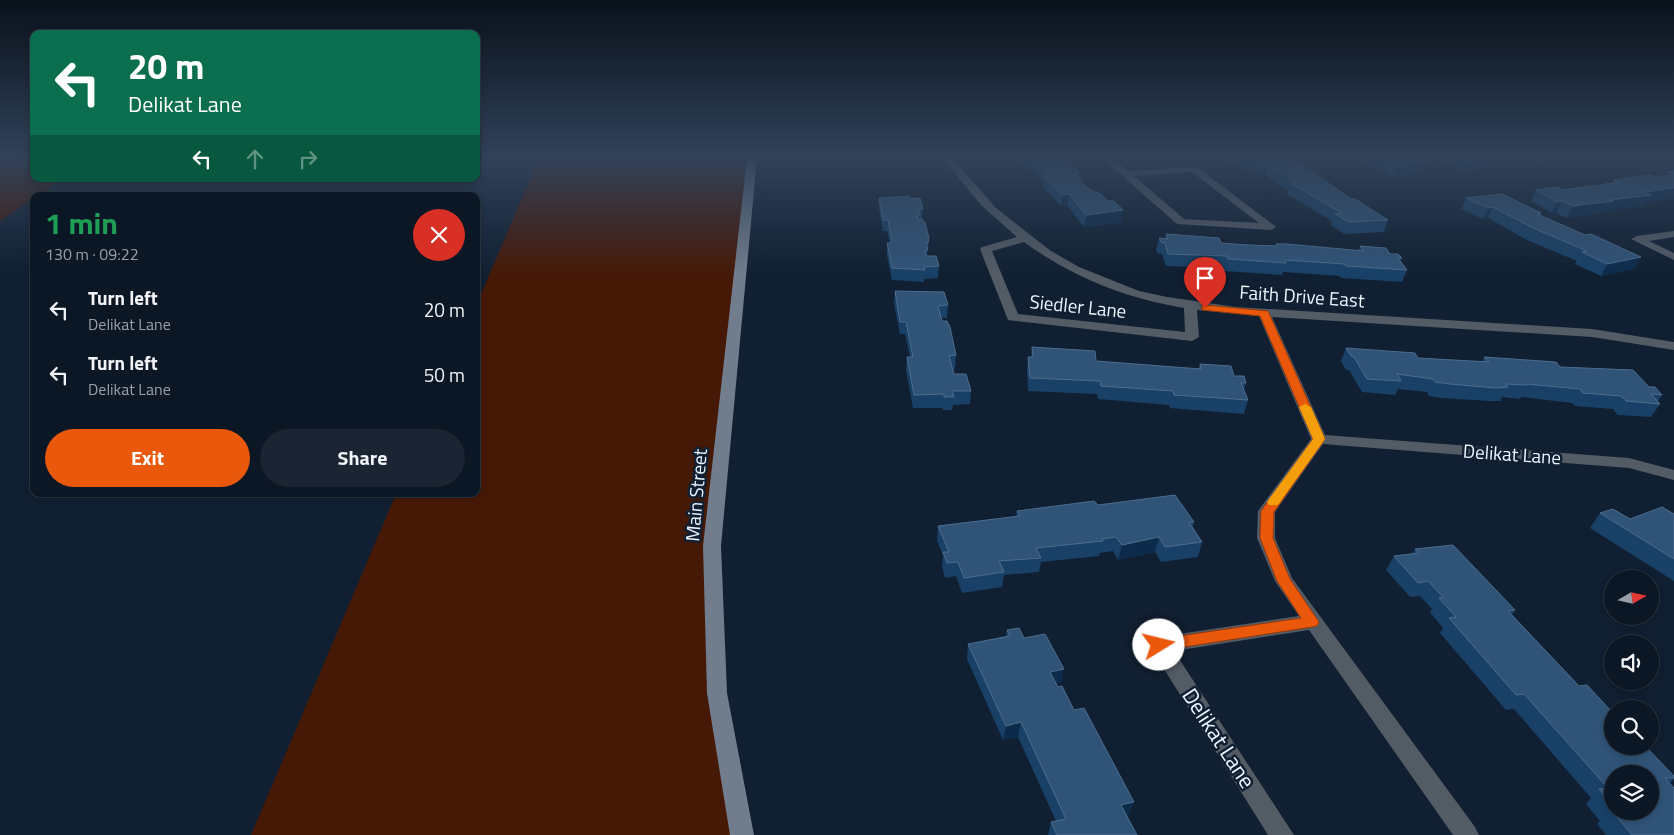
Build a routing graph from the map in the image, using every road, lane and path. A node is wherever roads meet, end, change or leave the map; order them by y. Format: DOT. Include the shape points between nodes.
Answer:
graph roads {
  1 [pos="748,197"];
  2 [pos="981,197"];
  3 [pos="1152,197"];
  4 [pos="1231,197"];
  5 [pos="1674,234"];
  6 [pos="1026,238"];
  7 [pos="1674,257"];
  8 [pos="1190,307"];
  9 [pos="1264,313"];
  10 [pos="1674,346"];
  11 [pos="1319,439"];
  12 [pos="1674,475"];
  13 [pos="1312,622"];
  14 [pos="742,835"];
  15 [pos="1282,835"];
  16 [pos="1467,835"];
  1 -- 14 [label="main road, Main Street" via="712,546 717,693"];
  2 -- 6 [label="street, Faith Drive East"];
  3 -- 4 [label="street" via="1181,222 1271,227"];
  5 -- 7 [label="street" via="1637,239"];
  6 -- 8 [label="street, Faith Drive East" via="1056,260 1091,278 1118,289"];
  6 -- 8 [label="street, Siedler Lane" via="986,249 1013,318 1192,337"];
  8 -- 9 [label="street, Faith Drive East"];
  9 -- 10 [label="street, Faith Drive East" via="1592,333"];
  9 -- 11 [label="street"];
  11 -- 12 [label="street, Delikat Lane" via="1629,463"];
  11 -- 13 [label="street" via="1267,511 1266,538 1284,581"];
  13 -- 15 [label="street, Delikat Lane" via="1159,645"];
  13 -- 16 [label="street"];
}
